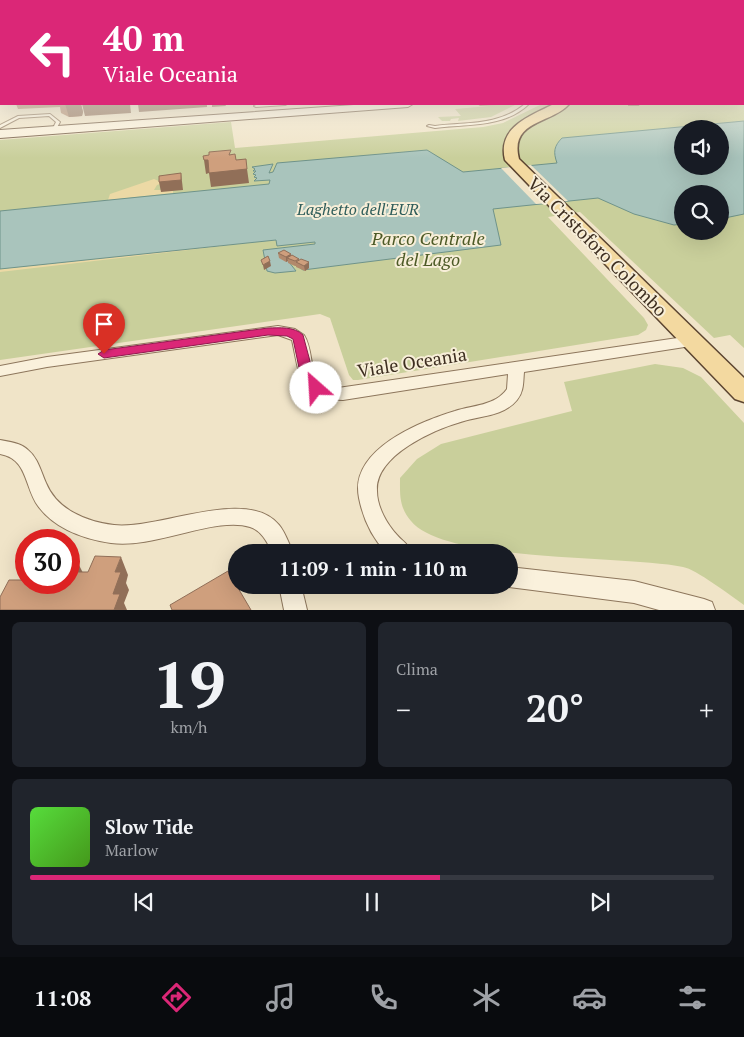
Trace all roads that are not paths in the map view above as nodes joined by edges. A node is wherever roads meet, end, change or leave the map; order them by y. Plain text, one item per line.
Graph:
1 (278, 105) edge
2 (373, 105) edge
3 (525, 105) edge
4 (561, 105) edge
5 (256, 108) edge
6 (428, 126) dead end
7 (0, 127) edge
8 (54, 130) junction
9 (0, 134) edge
10 (692, 341) junction
11 (516, 367) junction
12 (0, 371) edge
13 (744, 393) edge
14 (0, 447) edge
15 (279, 544) edge
16 (392, 544) edge
17 (518, 578) edge
18 (292, 594) edge
19 (296, 610) edge
20 (704, 610) edge

1 - 5 lane
2 - 5 street
3 - 6 lane
4 - 10 main road, Via Cristoforo Colombo
5 - 8 street
7 - 8 lane
8 - 9 street
10 - 11 street, Viale Oceania
10 - 13 main road, Via Cristoforo Colombo
11 - 12 street, Viale Oceania
11 - 16 street
14 - 15 street
17 - 20 street
18 - 19 street

